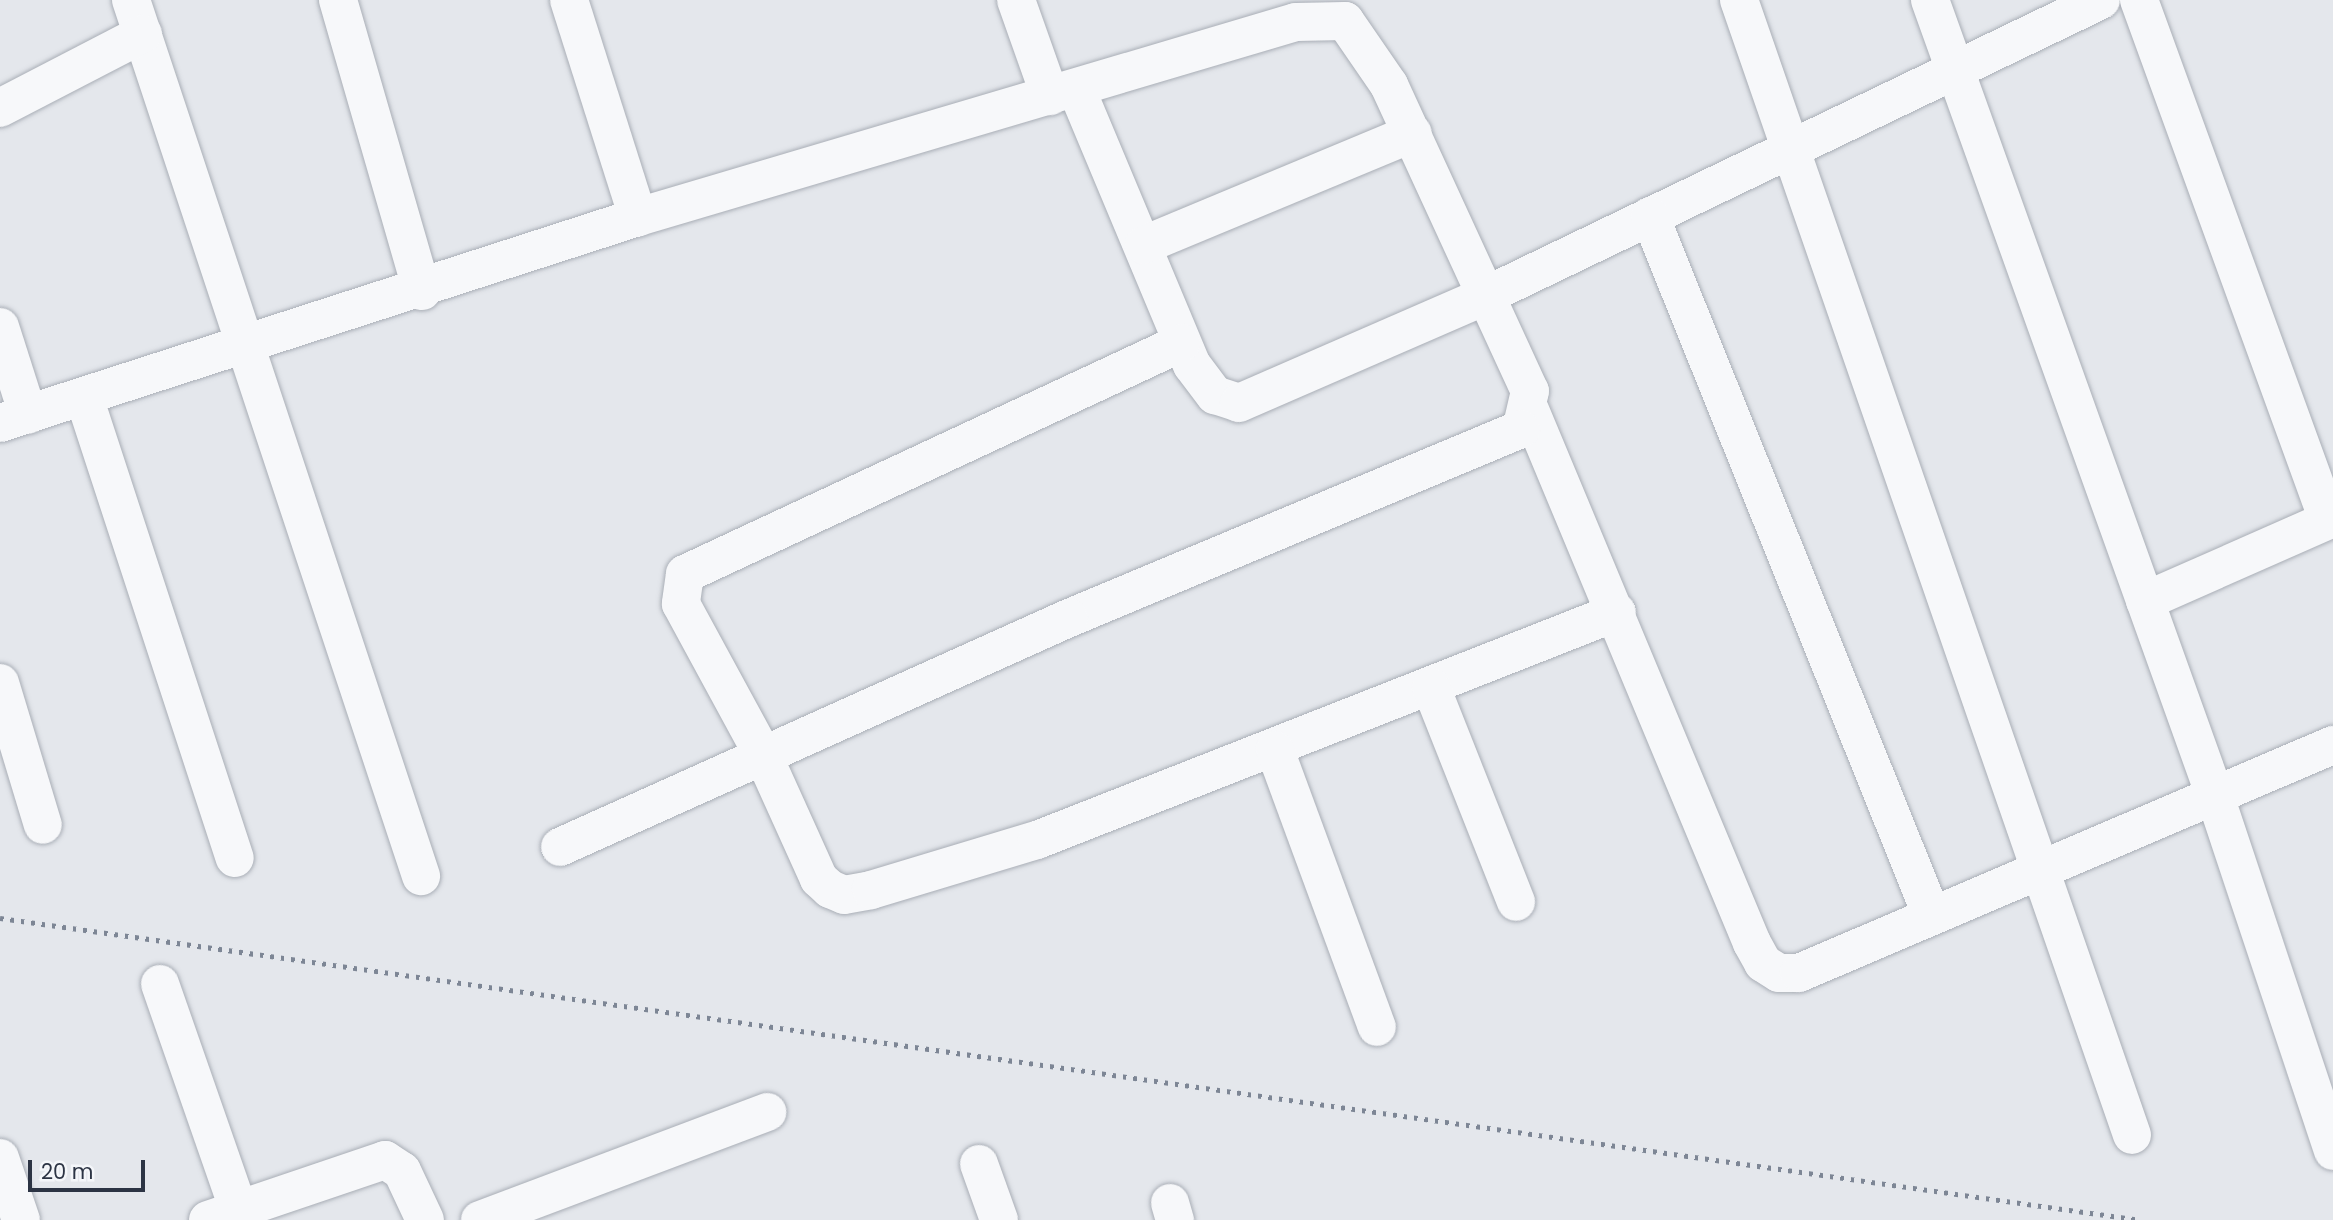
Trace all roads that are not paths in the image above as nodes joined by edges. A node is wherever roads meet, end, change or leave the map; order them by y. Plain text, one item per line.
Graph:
1 (338, 0) edge
2 (569, 0) edge
3 (1016, 0) edge
4 (1739, 0) edge
5 (1930, 0) edge
6 (2101, 0) edge
7 (2140, 0) edge
8 (1340, 10) edge
9 (137, 17) edge
10 (1954, 69) junction
11 (1063, 92) junction
12 (0, 108) edge
13 (1413, 133) junction
14 (1792, 147) junction
15 (1650, 216) junction
16 (638, 217) junction
17 (1144, 245) junction
18 (422, 291) junction
19 (1487, 295) junction
20 (0, 327) edge
21 (1181, 342) junction
22 (247, 345) junction
23 (83, 397) junction
24 (1530, 410) junction
25 (14, 419) edge
26 (2331, 519) edge
27 (2145, 601) junction
28 (1617, 612) junction
29 (0, 683) edge
30 (1431, 687) junction
31 (2333, 745) edge
32 (1275, 750) junction
33 (764, 755) junction
34 (2215, 796) junction
35 (43, 825) dead end
36 (560, 847) dead end
37 (235, 858) dead end
38 (2043, 870) junction
39 (421, 876) dead end
40 (1516, 902) dead end
41 (1931, 914) junction
42 (160, 984) dead end
43 (1377, 1027) dead end
44 (767, 1112) dead end
45 (2132, 1135) dead end
46 (2333, 1151) edge
47 (0, 1158) edge
48 (979, 1164) dead end
49 (229, 1216) edge
50 (21, 1220) edge
51 (425, 1220) edge
52 (480, 1220) edge
53 (999, 1220) edge

1 - 18 street
2 - 16 street
3 - 11 street
4 - 14 street
5 - 10 street
6 - 10 street
7 - 26 street
8 - 11 street
8 - 13 street
9 - 12 street
9 - 22 street
10 - 14 street
10 - 27 street
11 - 16 street
11 - 17 street
13 - 17 street
13 - 19 street
14 - 15 street
14 - 38 street
15 - 19 street
15 - 41 street
16 - 18 street
17 - 21 street
18 - 22 street
19 - 21 street
19 - 24 street
20 - 25 street
21 - 33 street
22 - 23 street
22 - 39 street
23 - 25 street
23 - 37 street
24 - 28 street
24 - 33 street
26 - 27 street
27 - 34 street
28 - 30 street
28 - 41 street
29 - 35 street
30 - 32 street
30 - 40 street
31 - 34 street
32 - 33 street
32 - 43 street
33 - 36 street
34 - 38 street
34 - 46 street
38 - 41 street
38 - 45 street
42 - 49 street
44 - 52 street
47 - 50 street
48 - 53 street
49 - 51 street

